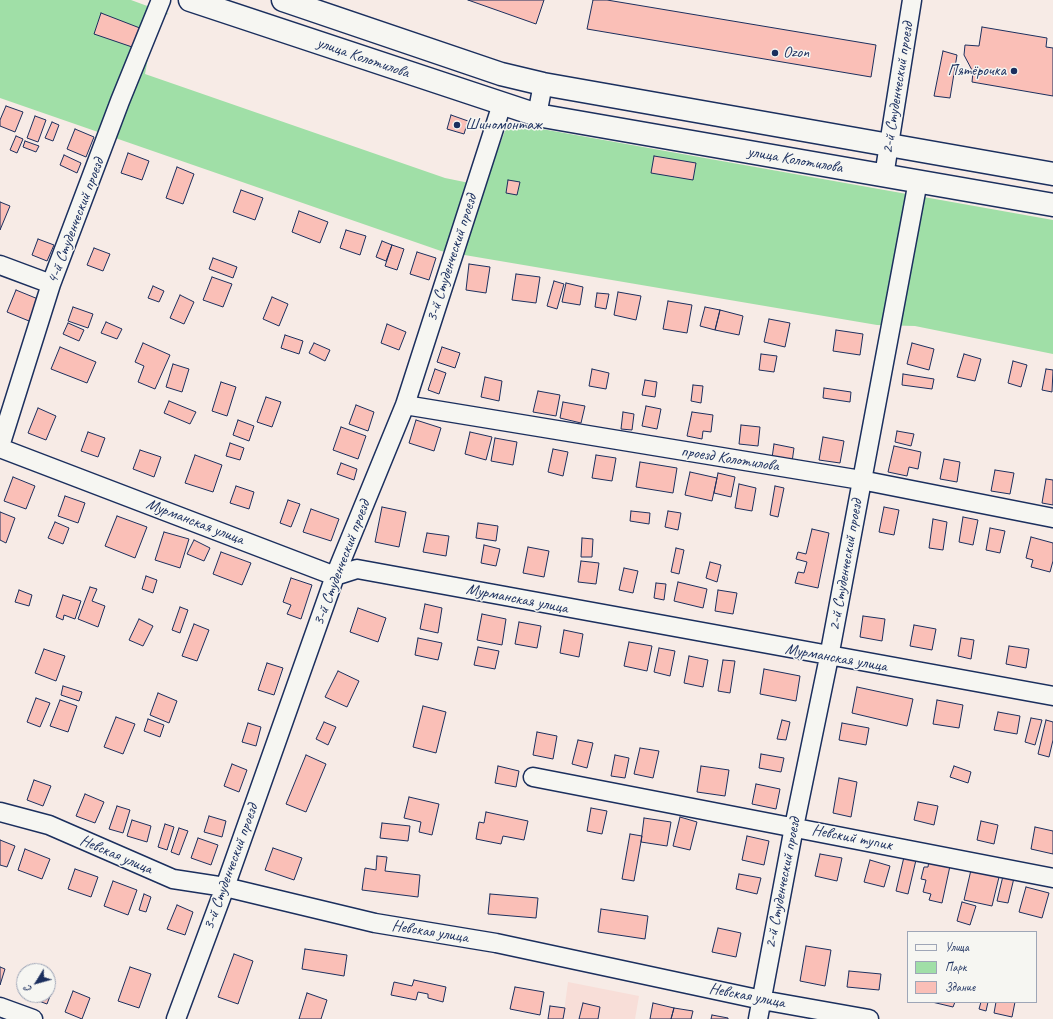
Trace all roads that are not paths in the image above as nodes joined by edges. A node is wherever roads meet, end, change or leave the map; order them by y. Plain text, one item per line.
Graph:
1 (161, 0) edge
2 (190, 0) edge
3 (282, 0) edge
4 (912, 0) edge
5 (543, 84) junction
6 (502, 104) junction
7 (536, 115) junction
8 (890, 145) junction
9 (1053, 174) edge
10 (884, 176) junction
11 (918, 181) junction
12 (1053, 205) edge
13 (0, 265) edge
14 (51, 284) junction
15 (405, 405) junction
16 (0, 447) edge
17 (861, 480) junction
18 (1053, 518) edge
19 (335, 576) junction
20 (829, 657) junction
21 (1053, 696) edge
22 (533, 777) dead end
23 (0, 812) edge
24 (794, 827) junction
25 (1053, 878) edge
26 (225, 887) junction
27 (762, 1000) junction
28 (0, 1007) edge
29 (33, 1019) edge
30 (176, 1019) edge
31 (758, 1019) edge
32 (869, 1019) edge

1 - 14 street, 4-й Студенческий проезд
2 - 6 main road, улица Колотилова
3 - 5 main road, улица Колотилова
4 - 8 street, 2-й Студенческий проезд
5 - 7 street
5 - 8 main road, улица Колотилова
6 - 7 main road, улица Колотилова
6 - 15 street, 3-й Студенческий проезд
7 - 10 main road, улица Колотилова
8 - 9 main road, улица Колотилова
8 - 10 street, 2-й Студенческий проезд
10 - 11 main road, улица Колотилова
11 - 12 main road, улица Колотилова
11 - 17 street, 2-й Студенческий проезд
13 - 14 street
14 - 16 street, 4-й Студенческий проезд
15 - 17 street, проезд Колотилова
15 - 19 street, 3-й Студенческий проезд
16 - 19 street, Мурманская улица
17 - 18 street, проезд Колотилова
17 - 20 street, 2-й Студенческий проезд
19 - 20 street, Мурманская улица
19 - 26 street, 3-й Студенческий проезд
20 - 21 street, Мурманская улица
20 - 24 street, 2-й Студенческий проезд
22 - 24 street, Невский тупик
23 - 26 street, Невская улица
24 - 25 street, Невский тупик
24 - 27 street, 2-й Студенческий проезд
26 - 27 street, Невская улица
26 - 30 street, 3-й Студенческий проезд
27 - 31 street, 2-й Студенческий проезд
27 - 32 street, Невская улица
28 - 29 street

